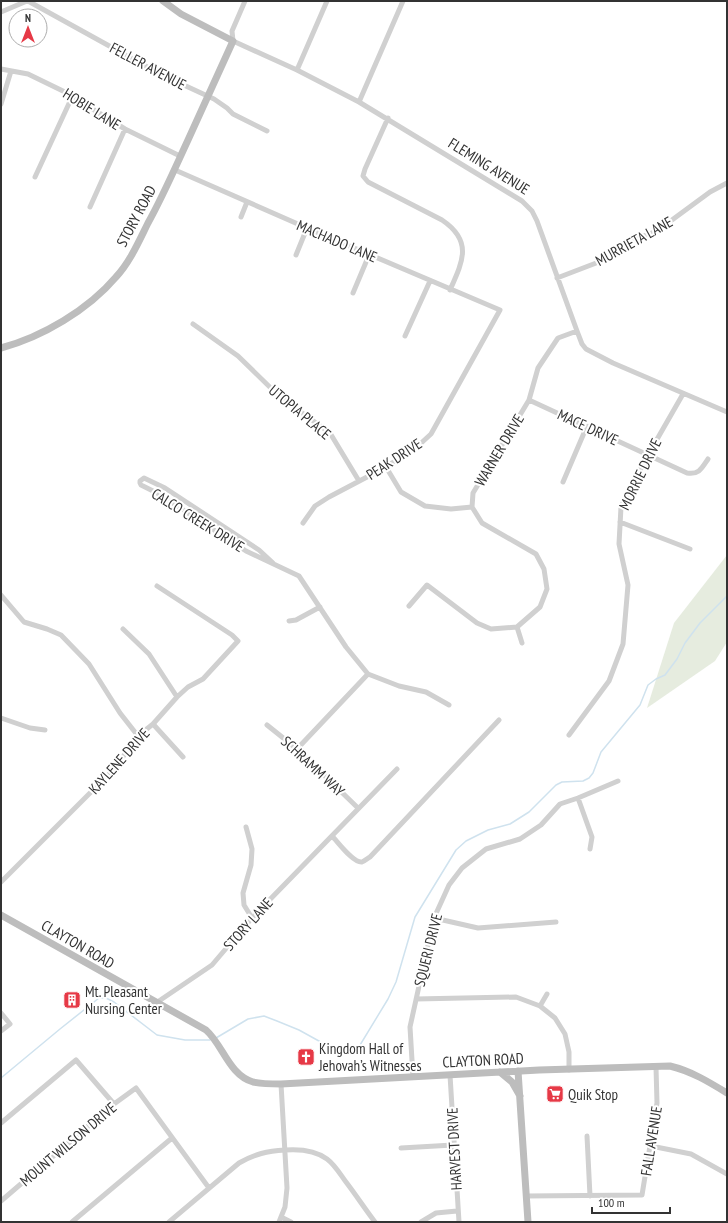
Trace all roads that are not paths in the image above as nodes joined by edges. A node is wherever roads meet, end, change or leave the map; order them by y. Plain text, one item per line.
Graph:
1 (27, 1) edge
2 (163, 1) edge
3 (245, 1) edge
4 (327, 1) edge
5 (403, 1) edge
6 (1, 12) edge
7 (233, 41) junction
8 (1, 69) edge
9 (297, 70) junction
10 (11, 72) junction
11 (208, 96) junction
12 (72, 97) junction
13 (359, 102) junction
14 (1, 104) edge
15 (388, 118) junction
16 (124, 129) junction
17 (268, 131) dead end
18 (180, 156) junction
19 (175, 170) junction
20 (35, 177) dead end
21 (727, 183) edge
22 (247, 202) junction
23 (90, 207) dead end
24 (241, 217) dead end
25 (307, 228) junction
26 (369, 254) junction
27 (296, 255) dead end
28 (558, 278) junction
29 (430, 281) junction
30 (450, 290) junction
31 (353, 293) dead end
32 (500, 310) joint
33 (193, 324) dead end
34 (577, 331) junction
35 (406, 336) dead end
36 (1, 348) edge
37 (683, 394) junction
38 (528, 400) junction
39 (727, 412) edge
40 (587, 426) junction
41 (648, 455) junction
42 (708, 458) dead end
43 (386, 467) junction
44 (359, 481) junction
45 (563, 482) dead end
46 (472, 507) junction
47 (620, 522) junction
48 (303, 523) dead end
49 (690, 549) dead end
50 (273, 563) junction
51 (157, 586) dead end
52 (1, 595) edge
53 (320, 606) junction
54 (409, 606) dead end
55 (289, 621) dead end
56 (517, 627) junction
57 (122, 629) dead end
58 (522, 642) dead end
59 (368, 674) junction
60 (177, 697) junction
61 (449, 705) dead end
62 (1, 718) edge
63 (499, 720) dead end
64 (153, 724) junction
65 (267, 725) dead end
66 (45, 730) dead end
67 (569, 735) dead end
68 (138, 736) junction
69 (297, 749) junction
70 (183, 757) dead end
71 (397, 769) dead end
72 (618, 781) dead end
73 (578, 798) junction
74 (358, 808) junction
75 (246, 826) dead end
76 (332, 836) junction
77 (590, 849) dead end
78 (1, 882) edge
79 (1, 915) edge
80 (252, 918) junction
81 (434, 918) junction
82 (556, 922) dead end
83 (547, 994) dead end
84 (416, 999) junction
85 (156, 1003) junction
86 (540, 1006) junction
87 (1, 1013) edge
88 (1, 1031) edge
89 (656, 1067) junction
90 (569, 1070) junction
91 (518, 1071) junction
92 (500, 1072) junction
93 (450, 1075) junction
94 (413, 1077) junction
95 (281, 1084) junction
96 (727, 1093) edge
97 (520, 1096) junction
98 (114, 1104) junction
99 (1, 1123) edge
100 (587, 1136) dead end
101 (172, 1138) junction
102 (453, 1145) junction
103 (651, 1146) junction
104 (401, 1148) dead end
105 (285, 1150) junction
106 (727, 1174) edge
107 (209, 1188) junction
108 (526, 1196) junction
109 (590, 1196) junction
110 (1, 1201) edge
111 (457, 1211) junction
112 (280, 1220) edge
113 (72, 1222) edge
114 (169, 1222) edge
115 (291, 1222) edge
116 (375, 1222) edge
117 (421, 1222) edge
118 (459, 1222) edge
119 (528, 1222) edge

1 - 6 street, FELLER AVENUE
1 - 11 street, FELLER AVENUE
2 - 7 street, FLEMING AVENUE
3 - 7 street
4 - 9 street
5 - 13 street
7 - 9 street, FLEMING AVENUE
7 - 11 street, STORY ROAD
8 - 10 street, HOBIE LANE
9 - 13 street, FLEMING AVENUE
10 - 12 street, HOBIE LANE
10 - 14 street
11 - 17 street, FELLER AVENUE
11 - 18 street, STORY ROAD
12 - 16 street, HOBIE LANE
12 - 20 street
13 - 15 street, FLEMING AVENUE
15 - 28 street, FLEMING AVENUE
15 - 30 street
16 - 18 street, HOBIE LANE
16 - 23 street
18 - 19 street, STORY ROAD
19 - 22 street, MACHADO LANE
19 - 36 street, STORY ROAD
21 - 28 street, MURRIETA LANE
22 - 24 street
22 - 25 street, MACHADO LANE
25 - 26 street, MACHADO LANE
25 - 27 street
26 - 29 street, MACHADO LANE
26 - 31 street
28 - 34 street, FLEMING AVENUE
29 - 30 street, MACHADO LANE
29 - 35 street
30 - 32 street, MACHADO LANE
32 - 43 street, PEAK DRIVE
33 - 44 street, UTOPIA PLACE
34 - 37 street, FLEMING AVENUE
34 - 38 street, WARNER DRIVE
37 - 39 street, FLEMING AVENUE
37 - 41 street, MORRIE DRIVE
38 - 40 street, MACE DRIVE
38 - 46 street, WARNER DRIVE
40 - 41 street, MACE DRIVE
40 - 45 street
41 - 42 street, MACE DRIVE
41 - 47 street, MORRIE DRIVE
43 - 44 street, PEAK DRIVE
43 - 46 street
44 - 48 street, PEAK DRIVE
46 - 56 street, WARNER DRIVE
47 - 49 street
47 - 67 street, MORRIE DRIVE
50 - 50 street, CALCO CREEK DRIVE
50 - 53 street, CALCO CREEK DRIVE
51 - 60 street, KAYLENE DRIVE
52 - 68 street
53 - 55 street
53 - 59 street, CALCO CREEK DRIVE
54 - 56 street
56 - 58 street
57 - 60 street
59 - 61 street, CALCO CREEK DRIVE
59 - 69 street
60 - 64 street, KAYLENE DRIVE
62 - 66 street
63 - 76 street
64 - 68 street, KAYLENE DRIVE
64 - 70 street
65 - 69 street, SCHRAMM WAY
68 - 78 street, KAYLENE DRIVE
69 - 74 street, SCHRAMM WAY
71 - 74 street, STORY LANE
72 - 73 street, SQUERI DRIVE
73 - 77 street
73 - 81 street, SQUERI DRIVE
74 - 76 street, STORY LANE
75 - 80 street
76 - 80 street, STORY LANE
79 - 85 street, CLAYTON ROAD
80 - 85 street, STORY LANE
81 - 82 street
81 - 84 street, SQUERI DRIVE
83 - 86 street
84 - 86 street
84 - 94 street, SQUERI DRIVE
85 - 95 street, CLAYTON ROAD
86 - 90 street
87 - 88 street
89 - 90 street, CLAYTON ROAD
89 - 96 street, CLAYTON ROAD
89 - 103 street, FALL AVENUE
90 - 91 street, CLAYTON ROAD
91 - 92 street, CLAYTON ROAD
91 - 97 street
92 - 93 street, CLAYTON ROAD
92 - 97 street
93 - 94 street, CLAYTON ROAD
93 - 102 street, HARVEST DRIVE
94 - 95 street, CLAYTON ROAD
95 - 105 street
97 - 108 street
98 - 99 street
98 - 101 street, MOUNT WILSON DRIVE
98 - 110 street, MOUNT WILSON DRIVE
100 - 109 street
101 - 107 street
101 - 113 street
102 - 104 street
102 - 111 street, HARVEST DRIVE
103 - 106 street
103 - 109 street, FALL AVENUE
105 - 107 street
105 - 112 street
105 - 116 street
107 - 114 street
108 - 109 street, FALL AVENUE
108 - 119 street
111 - 117 street
111 - 118 street, HARVEST DRIVE
112 - 115 street

